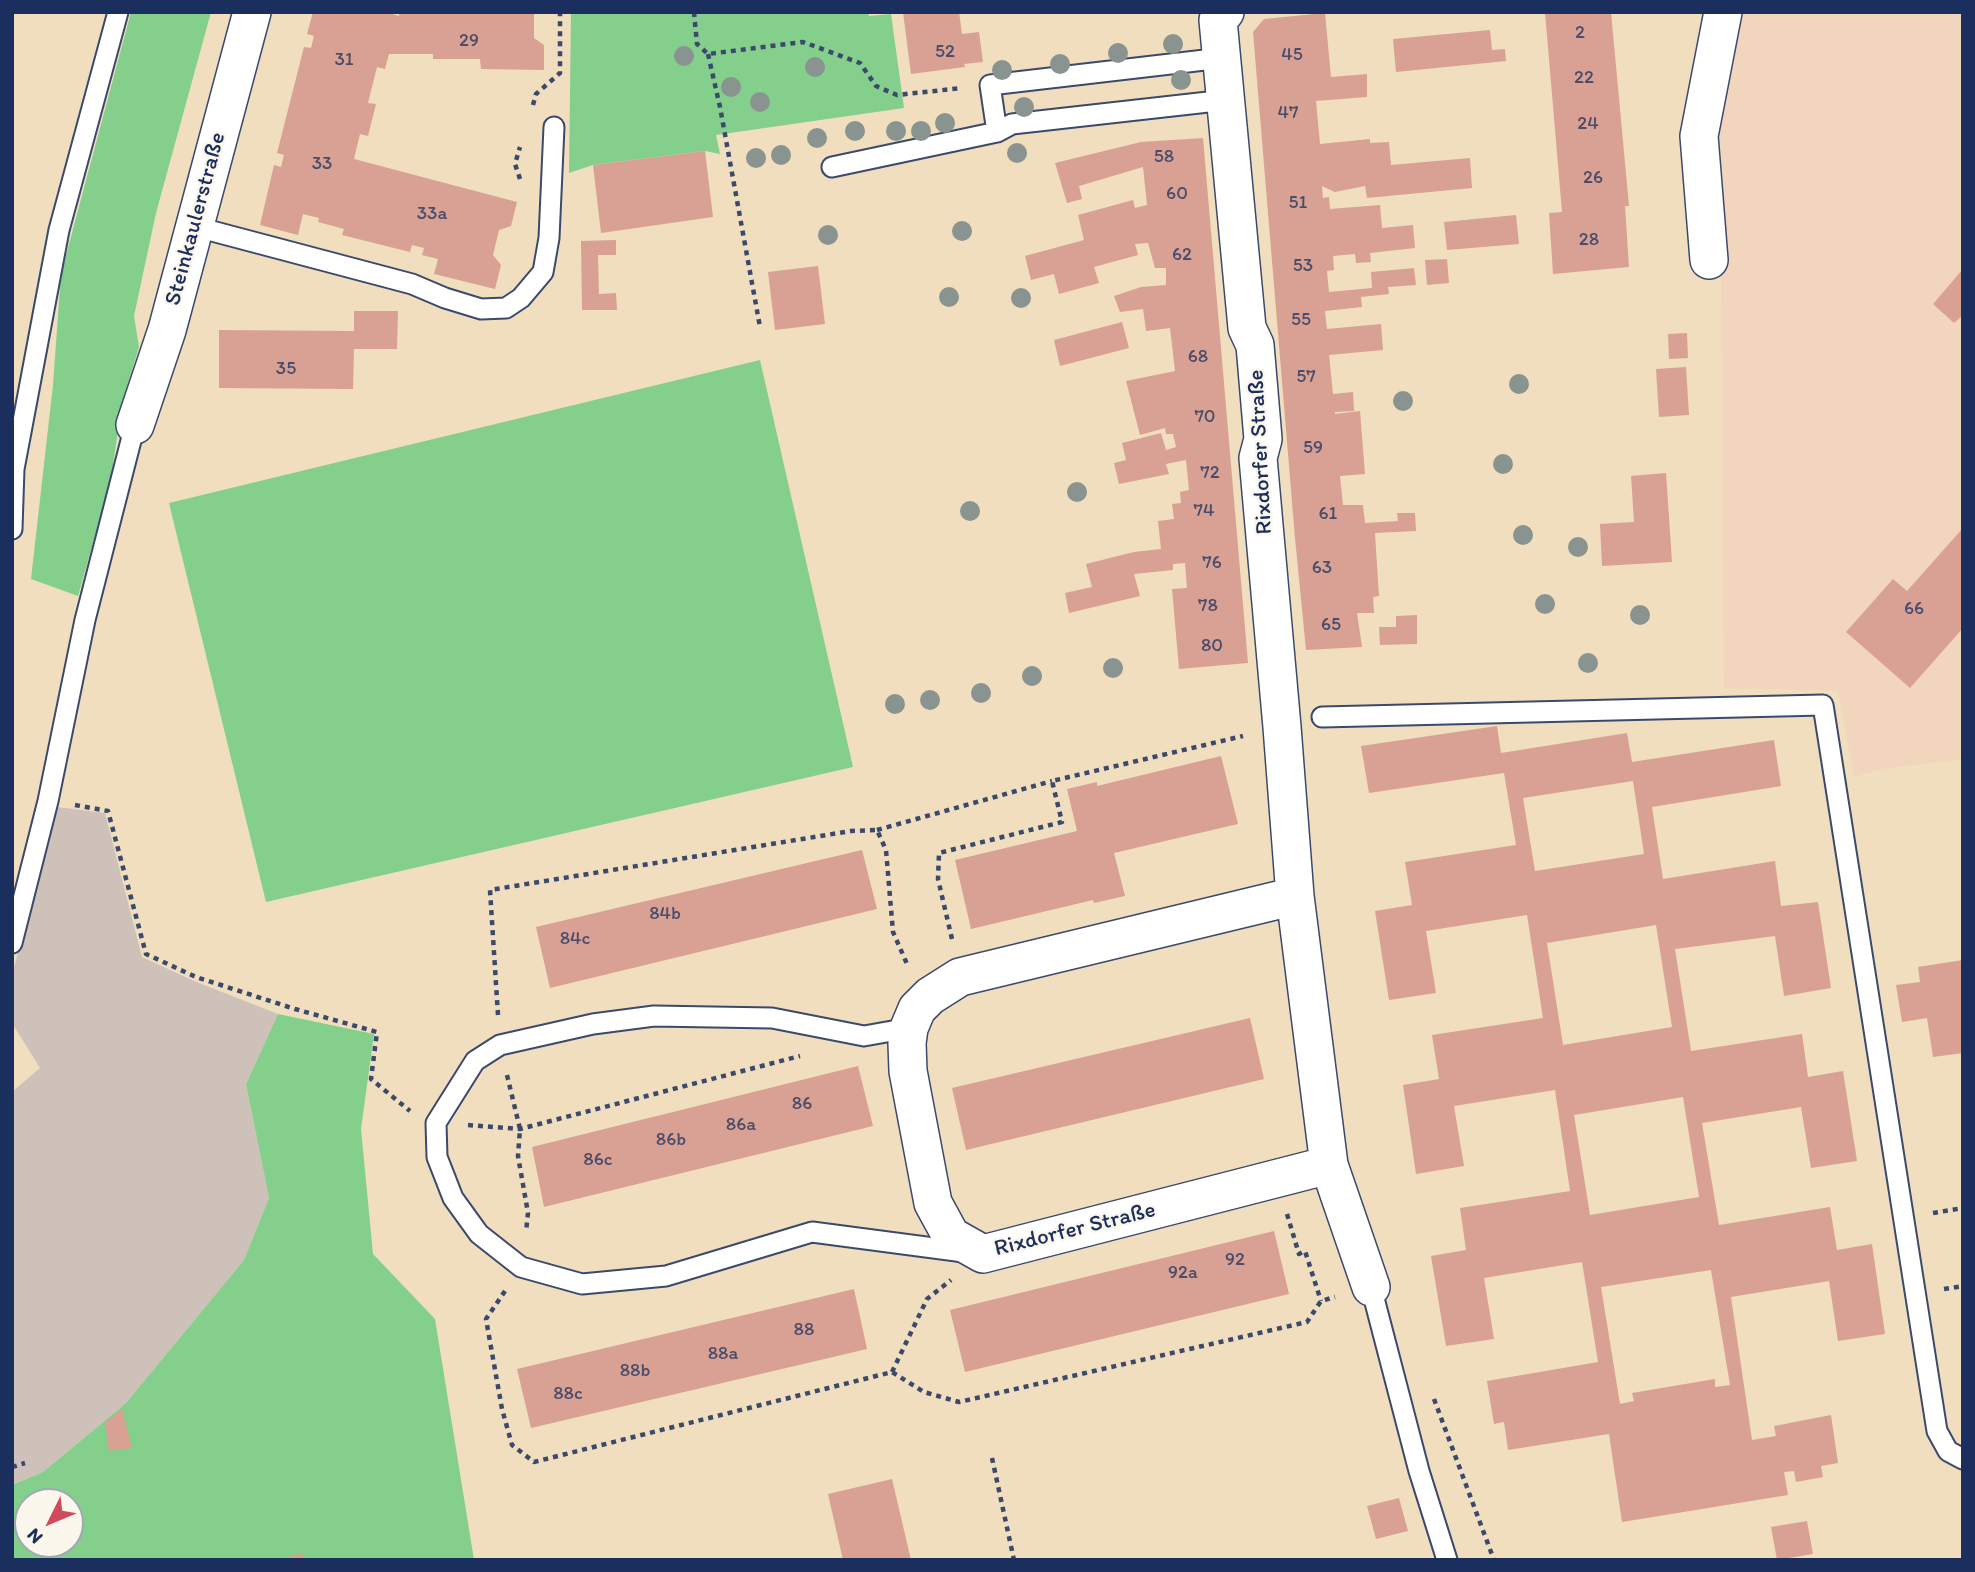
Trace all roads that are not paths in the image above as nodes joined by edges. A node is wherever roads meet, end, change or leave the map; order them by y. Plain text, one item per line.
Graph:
1 (118, 12) edge
2 (252, 12) edge
3 (1225, 12) edge
4 (1723, 12) edge
5 (1222, 58) junction
6 (1226, 100) junction
7 (554, 127) dead end
8 (997, 132) junction
9 (832, 167) dead end
10 (193, 226) junction
11 (1709, 260) dead end
12 (135, 425) joint
13 (12, 529) edge
14 (1322, 717) dead end
15 (1295, 896) junction
16 (12, 943) edge
17 (909, 1028) junction
18 (1329, 1165) junction
19 (983, 1254) junction
20 (1371, 1287) joint
21 (1963, 1459) edge
22 (1447, 1560) edge

1 - 13 lane
2 - 10 street, Steinkaulerstraße
3 - 5 street, Rixdorfer Straße
4 - 11 street
5 - 6 street, Rixdorfer Straße
5 - 8 lane
6 - 8 lane
6 - 15 street, Rixdorfer Straße
7 - 10 lane
8 - 9 lane
10 - 12 street, Steinkaulerstraße
12 - 16 lane
14 - 21 lane
15 - 17 street
15 - 18 street, Rixdorfer Straße
17 - 19 street, Rixdorfer Straße
17 - 19 lane
18 - 19 street, Rixdorfer Straße
18 - 20 street, Rixdorfer Straße
20 - 22 lane

